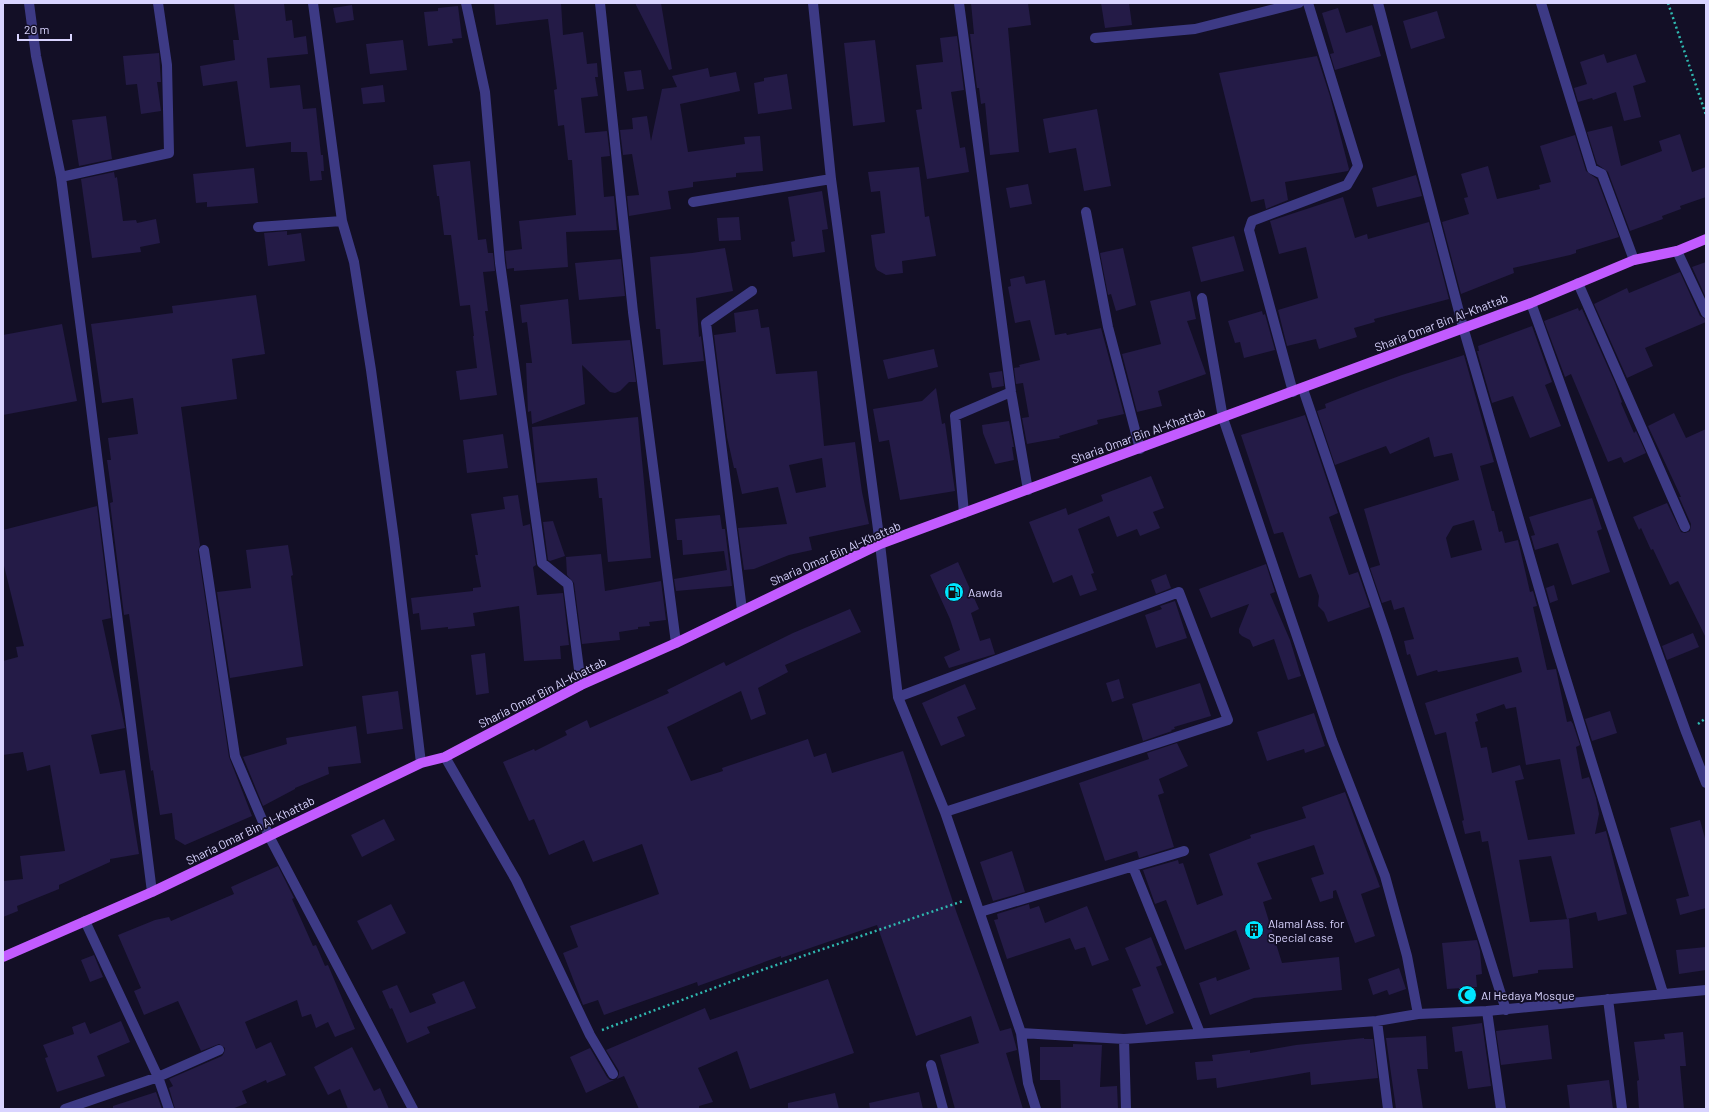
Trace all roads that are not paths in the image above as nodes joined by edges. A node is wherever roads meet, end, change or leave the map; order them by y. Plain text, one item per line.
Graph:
1 (29, 3) edge
2 (158, 3) edge
3 (313, 3) edge
4 (466, 3) edge
5 (600, 3) edge
6 (813, 3) edge
7 (959, 3) edge
8 (1299, 3) edge
9 (1308, 3) edge
10 (1378, 3) edge
11 (1541, 3) edge
12 (1095, 38) dead end
13 (61, 177) junction
14 (831, 179) junction
15 (693, 202) dead end
16 (1086, 212) dead end
17 (342, 221) junction
18 (258, 227) dead end
19 (1706, 239) edge
20 (1677, 251) junction
21 (1634, 260) junction
22 (1578, 283) junction
23 (752, 290) dead end
24 (1202, 298) dead end
25 (1531, 303) junction
26 (1706, 313) edge
27 (1463, 327) junction
28 (1298, 390) junction
29 (1011, 392) junction
30 (1223, 418) junction
31 (1140, 449) junction
32 (1028, 490) junction
33 (964, 513) junction
34 (1685, 527) dead end
35 (880, 544) junction
36 (204, 550) dead end
37 (742, 610) junction
38 (676, 643) junction
39 (581, 685) junction
40 (898, 697) junction
41 (445, 757) junction
42 (421, 763) junction
43 (1706, 783) edge
44 (946, 812) junction
45 (269, 836) junction
46 (1184, 851) dead end
47 (1133, 866) junction
48 (152, 892) junction
49 (980, 912) junction
50 (85, 921) junction
51 (3, 957) edge
52 (1706, 990) edge
53 (1663, 993) junction
54 (1608, 999) junction
55 (1506, 1010) junction
56 (1487, 1011) junction
57 (1418, 1014) junction
58 (1377, 1021) junction
59 (1200, 1032) junction
60 (1021, 1033) junction
61 (1124, 1038) junction
62 (219, 1050) dead end
63 (931, 1065) dead end
64 (613, 1074) dead end
65 (158, 1077) junction
66 (65, 1109) edge
67 (169, 1109) edge
68 (414, 1109) edge
69 (943, 1109) edge
70 (1036, 1109) edge
71 (1126, 1109) edge
72 (1388, 1109) edge
73 (1501, 1109) edge
74 (1622, 1109) edge

1 - 13 street
2 - 13 street
3 - 17 street
4 - 39 street
5 - 38 street
6 - 14 street
7 - 29 street
8 - 12 street
9 - 28 street
10 - 27 street
11 - 21 street
13 - 48 street
14 - 15 street
14 - 35 street
16 - 31 street
17 - 18 street
17 - 42 street
19 - 20 main road, Sharia Omar Bin Al-Khattab
20 - 21 main road, Sharia Omar Bin Al-Khattab
20 - 26 street
21 - 22 main road, Sharia Omar Bin Al-Khattab
22 - 25 main road, Sharia Omar Bin Al-Khattab
22 - 34 street
23 - 37 street
24 - 30 street
25 - 27 main road, Sharia Omar Bin Al-Khattab
25 - 43 street
27 - 28 main road, Sharia Omar Bin Al-Khattab
27 - 53 street
28 - 30 main road, Sharia Omar Bin Al-Khattab
28 - 55 street
29 - 32 street
29 - 33 street
30 - 31 main road, Sharia Omar Bin Al-Khattab
30 - 57 street
31 - 32 main road, Sharia Omar Bin Al-Khattab
32 - 33 main road, Sharia Omar Bin Al-Khattab
33 - 35 main road, Sharia Omar Bin Al-Khattab
35 - 37 main road, Sharia Omar Bin Al-Khattab
35 - 40 street
36 - 45 street
37 - 38 main road, Sharia Omar Bin Al-Khattab
38 - 39 main road, Sharia Omar Bin Al-Khattab
39 - 41 main road, Sharia Omar Bin Al-Khattab
40 - 44 street
40 - 44 street
41 - 42 main road, Sharia Omar Bin Al-Khattab
41 - 64 street
42 - 45 main road, Sharia Omar Bin Al-Khattab
44 - 49 street
45 - 48 main road, Sharia Omar Bin Al-Khattab
45 - 68 street
46 - 47 street
47 - 49 street
47 - 59 street
48 - 50 main road, Sharia Omar Bin Al-Khattab
49 - 60 street
50 - 51 main road, Sharia Omar Bin Al-Khattab
50 - 65 street
52 - 53 street
53 - 54 street
54 - 55 street
54 - 74 street
55 - 56 street
56 - 57 street
56 - 73 street
57 - 58 street
58 - 59 street
58 - 72 street
59 - 61 street
60 - 61 street
60 - 70 street
61 - 71 street
62 - 65 street
63 - 69 street
65 - 66 street
65 - 67 street

